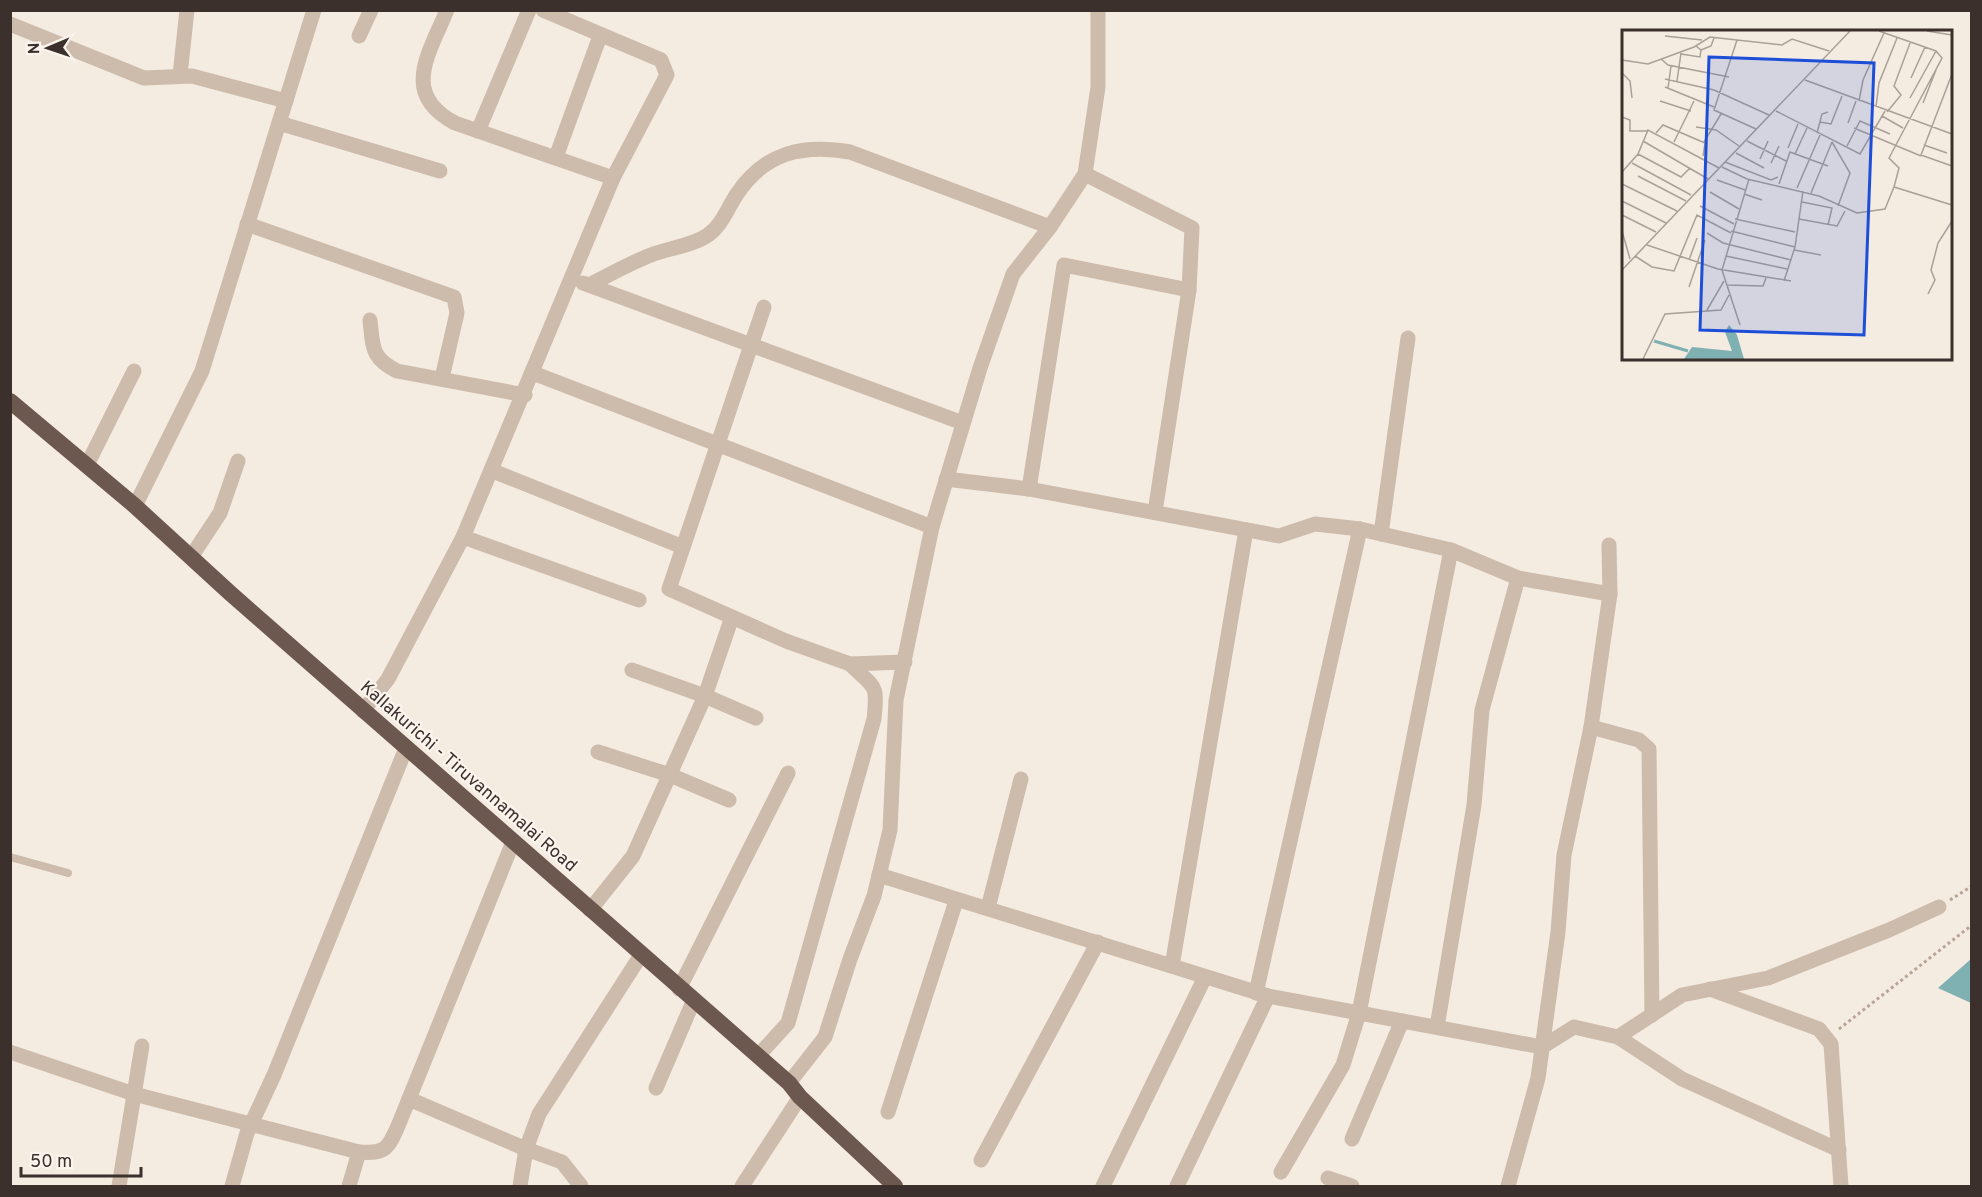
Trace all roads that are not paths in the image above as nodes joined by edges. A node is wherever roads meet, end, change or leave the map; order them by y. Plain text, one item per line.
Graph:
1 (187, 10) edge
2 (314, 10) edge
3 (371, 10) edge
4 (447, 10) edge
5 (529, 10) edge
6 (543, 10) edge
7 (1098, 10) edge
8 (10, 24) edge
9 (359, 36) dead end
10 (600, 36) junction
11 (180, 75) junction
12 (286, 101) junction
13 (279, 123) junction
14 (478, 131) junction
15 (556, 157) junction
16 (440, 171) dead end
17 (1084, 174) junction
18 (613, 178) junction
19 (248, 224) junction
20 (1050, 227) junction
21 (571, 279) junction
22 (589, 285) junction
23 (1189, 290) junction
24 (764, 307) dead end
25 (370, 320) dead end
26 (1408, 338) dead end
27 (751, 345) junction
28 (134, 371) dead end
29 (533, 373) junction
30 (442, 378) junction
31 (525, 395) junction
32 (10, 401) edge
33 (963, 423) junction
34 (717, 446) junction
35 (238, 461) dead end
36 (87, 465) junction
37 (493, 471) junction
38 (946, 480) junction
39 (1029, 489) junction
40 (135, 506) junction
41 (1155, 512) junction
42 (932, 528) junction
43 (1360, 529) junction
44 (1246, 530) junction
45 (1381, 534) junction
46 (463, 537) junction
47 (1609, 545) dead end
48 (683, 547) junction
49 (1451, 550) junction
50 (191, 557) junction
51 (1518, 578) junction
52 (1610, 594) junction
53 (639, 600) dead end
54 (732, 617) junction
55 (906, 662) junction
56 (850, 664) junction
57 (632, 670) dead end
58 (705, 696) junction
59 (363, 711) junction
60 (756, 718) dead end
61 (1591, 727) junction
62 (406, 748) junction
63 (598, 752) dead end
64 (788, 773) dead end
65 (669, 775) junction
66 (1021, 779) dead end
67 (729, 800) dead end
68 (513, 842) junction
69 (10, 857) edge
70 (68, 873) dead end
71 (879, 875) junction
72 (956, 901) junction
73 (1939, 907) road end
74 (988, 908) junction
75 (590, 910) junction
76 (1098, 942) junction
77 (641, 955) junction
78 (1172, 966) junction
79 (1205, 977) junction
80 (679, 989) junction
81 (1710, 989) junction
82 (1262, 995) junction
83 (693, 1002) junction
84 (1359, 1013) junction
85 (1652, 1015) junction
86 (1402, 1021) junction
87 (1437, 1027) junction
88 (1618, 1037) junction
89 (142, 1046) dead end
90 (1542, 1047) junction
91 (10, 1052) edge
92 (758, 1056) junction
93 (789, 1083) junction
94 (656, 1088) dead end
95 (134, 1094) junction
96 (800, 1097) junction
97 (409, 1099) junction
98 (888, 1112) dead end
99 (250, 1124) junction
100 (1352, 1139) dead end
101 (525, 1149) junction
102 (1839, 1150) junction
103 (359, 1152) junction
104 (981, 1160) dead end
105 (1281, 1172) dead end
106 (1328, 1178) dead end
107 (886, 1183) edge
108 (119, 1186) edge
109 (232, 1186) edge
110 (349, 1186) edge
111 (520, 1186) edge
112 (581, 1186) edge
113 (742, 1186) edge
114 (1103, 1186) edge
115 (1177, 1186) edge
116 (1352, 1186) edge
117 (1508, 1186) edge
118 (1841, 1186) edge

1 - 11 street
2 - 12 street
3 - 9 street
4 - 14 street
5 - 14 street
6 - 10 street
7 - 17 street
8 - 11 street
10 - 15 street
10 - 18 street
11 - 12 street
12 - 13 street
13 - 16 street
13 - 19 street
14 - 15 street
15 - 18 street
17 - 20 street
17 - 23 street
18 - 21 street
19 - 30 street
19 - 40 street
20 - 22 street
20 - 33 street
21 - 22 street
21 - 29 street
22 - 27 street
23 - 39 street
23 - 41 street
24 - 27 street
25 - 30 street
26 - 45 street
27 - 33 street
27 - 34 street
28 - 36 street
29 - 31 street
29 - 34 street
30 - 31 street
31 - 37 street
32 - 36 highway, Kallakurichi - Tiruvannamalai Road
33 - 38 street
34 - 42 street
34 - 48 street
35 - 50 street
36 - 40 highway, Kallakurichi - Tiruvannamalai Road
37 - 46 street
37 - 48 street
38 - 39 street
38 - 42 street
39 - 41 street
40 - 50 highway, Kallakurichi - Tiruvannamalai Road
41 - 44 street
42 - 55 street
43 - 44 street
43 - 45 street
43 - 82 street
44 - 78 street
45 - 49 street
46 - 53 street
46 - 59 street
47 - 52 street
48 - 54 street
49 - 51 street
49 - 84 street
50 - 59 highway, Kallakurichi - Tiruvannamalai Road
51 - 52 street
51 - 87 street
52 - 61 street
54 - 56 street
54 - 58 street
55 - 56 street
55 - 71 street
56 - 92 street
57 - 58 street
58 - 60 street
58 - 65 street
59 - 62 highway, Kallakurichi - Tiruvannamalai Road
61 - 85 street
61 - 90 street
62 - 68 highway, Kallakurichi - Tiruvannamalai Road
62 - 99 street
63 - 65 street
64 - 80 street
65 - 67 street
65 - 75 street
66 - 74 street
68 - 75 highway, Kallakurichi - Tiruvannamalai Road
68 - 97 street
69 - 70 lane
71 - 72 street
71 - 93 street
72 - 74 street
72 - 98 street
73 - 81 street
74 - 76 street
75 - 77 highway, Kallakurichi - Tiruvannamalai Road
76 - 78 street
76 - 104 street
77 - 80 highway, Kallakurichi - Tiruvannamalai Road
77 - 101 street
78 - 79 street
79 - 82 street
79 - 114 street
80 - 83 highway, Kallakurichi - Tiruvannamalai Road
81 - 85 street
81 - 102 street
82 - 84 street
82 - 115 street
83 - 92 highway, Kallakurichi - Tiruvannamalai Road
83 - 94 street
84 - 86 street
84 - 105 street
85 - 88 street
86 - 87 street
86 - 100 street
87 - 90 street
88 - 90 street
88 - 102 street
89 - 95 street
90 - 117 street
91 - 95 street
92 - 93 highway, Kallakurichi - Tiruvannamalai Road
93 - 96 highway, Kallakurichi - Tiruvannamalai Road
95 - 99 street
95 - 108 street
96 - 107 highway, Kallakurichi - Tiruvannamalai Road
96 - 113 street
97 - 101 street
97 - 103 street
99 - 103 street
99 - 109 street
101 - 111 street
101 - 112 street
102 - 118 street
103 - 110 street
106 - 116 street

